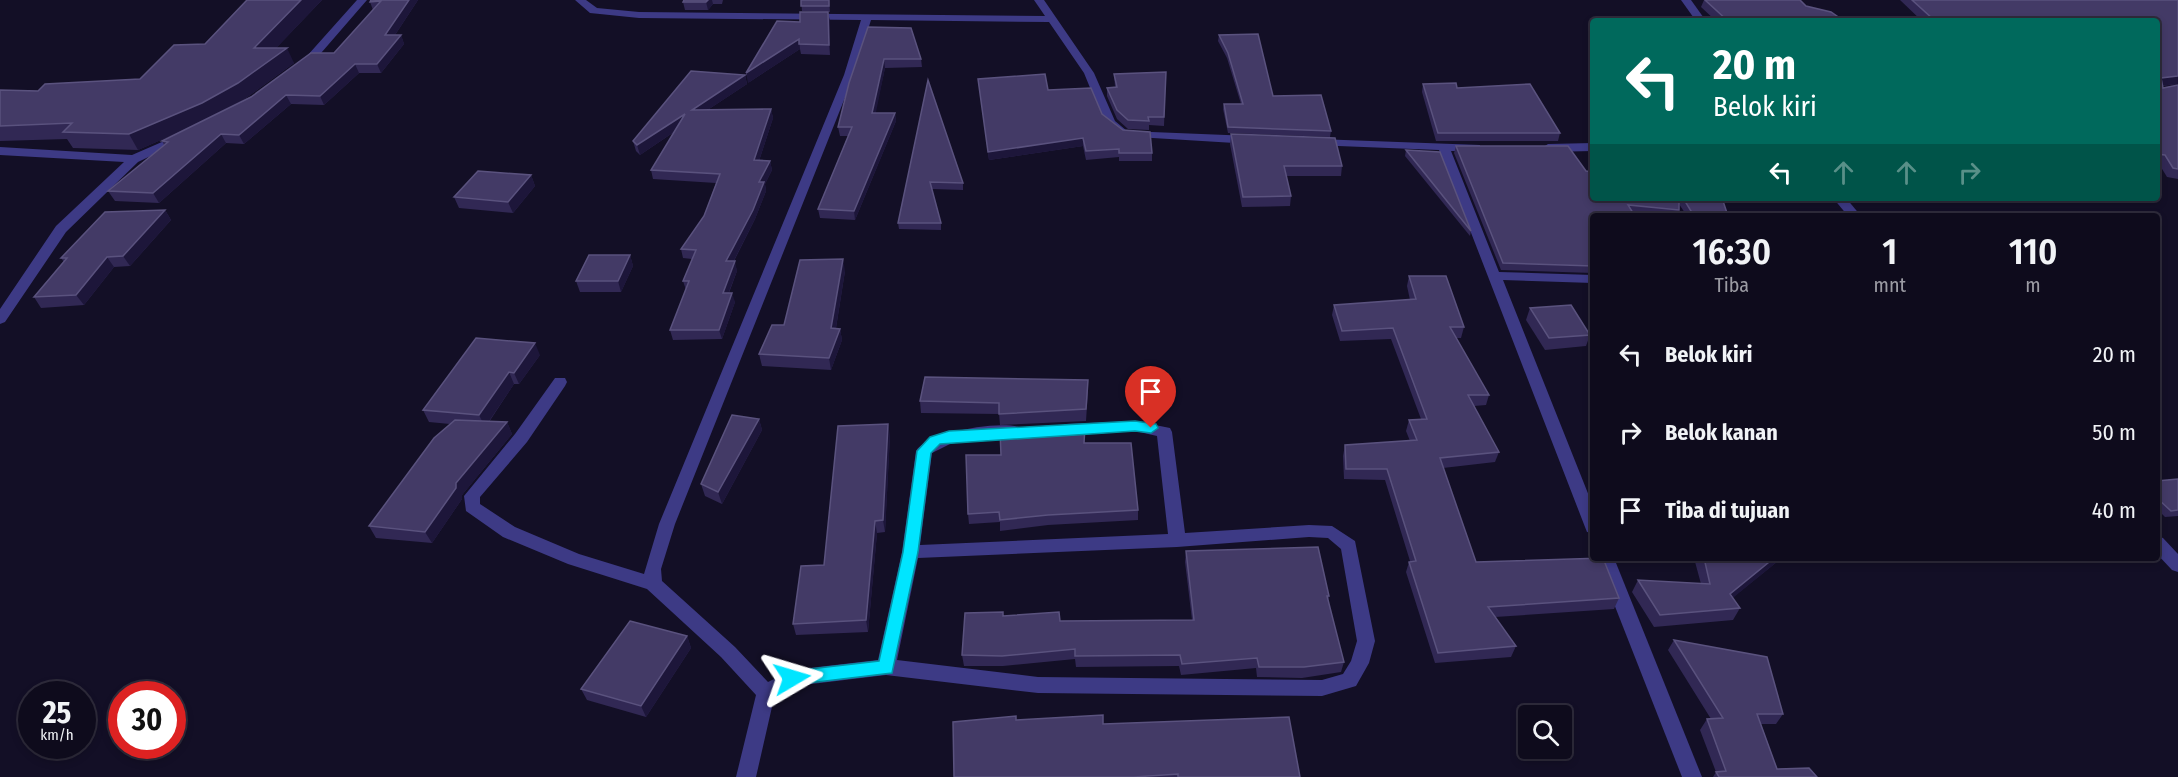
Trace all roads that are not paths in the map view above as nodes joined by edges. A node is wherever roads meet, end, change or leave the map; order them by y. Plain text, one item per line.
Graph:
1 (362, 0) edge
2 (580, 0) edge
3 (1039, 0) edge
4 (1686, 0) edge
5 (867, 18) junction
6 (1699, 18) edge
7 (1052, 19) junction
8 (294, 70) edge
9 (185, 136) edge
10 (1266, 141) edge
11 (1301, 142) edge
12 (1590, 147) edge
13 (1444, 148) junction
14 (1491, 148) edge
15 (1538, 148) edge
16 (0, 151) edge
17 (134, 159) junction
18 (1842, 201) edge
19 (1852, 213) edge
20 (1494, 276) junction
21 (1590, 279) edge
22 (0, 319) edge
23 (560, 382) dead end
24 (1590, 519) edge
25 (1177, 540) junction
26 (2160, 546) edge
27 (911, 552) junction
28 (1606, 561) edge
29 (2178, 565) edge
30 (652, 584) junction
31 (886, 668) junction
32 (766, 693) junction
33 (747, 777) edge
34 (1692, 777) edge

1 - 8 street
2 - 5 street
3 - 7 street
4 - 6 street
5 - 7 street
5 - 30 street
7 - 10 street
9 - 17 street
11 - 13 street
12 - 15 street
13 - 14 street
13 - 20 street
16 - 17 street
17 - 22 street
18 - 19 street
20 - 21 street
20 - 24 street
23 - 30 street
25 - 27 street
25 - 27 street
25 - 31 street
26 - 29 street
27 - 31 street
28 - 34 street
30 - 32 street
31 - 32 street
32 - 33 street

